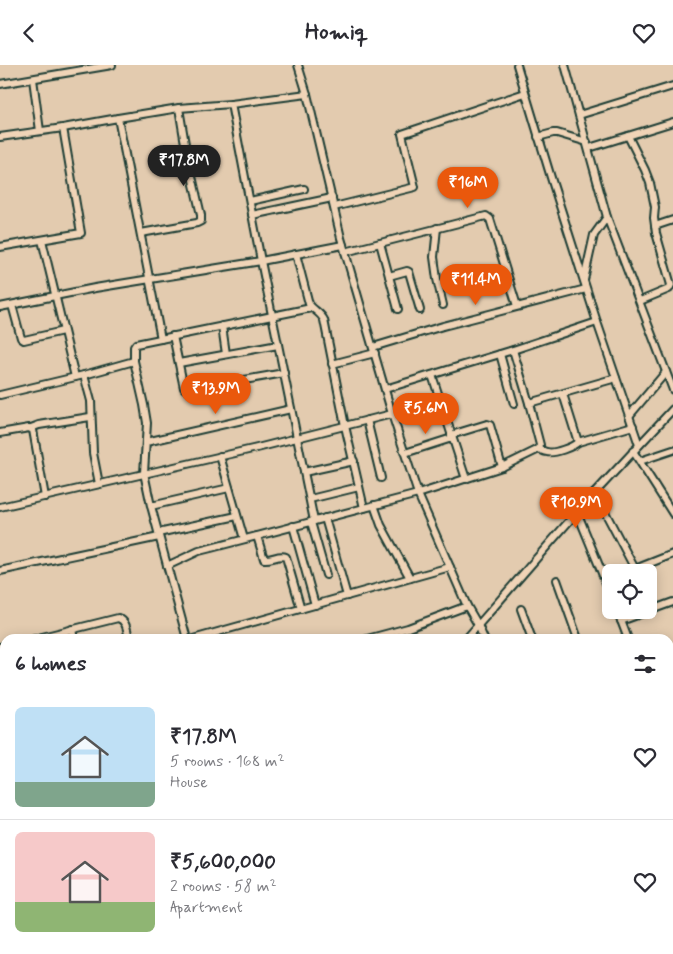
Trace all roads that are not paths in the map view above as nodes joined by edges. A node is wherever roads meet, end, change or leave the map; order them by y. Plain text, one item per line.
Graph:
1 (112, 65) edge
2 (298, 65) edge
3 (517, 65) edge
4 (565, 65) edge
5 (98, 66) edge
6 (77, 68) edge
7 (33, 79) junction
8 (0, 85) edge
9 (673, 86) edge
10 (525, 93) junction
11 (307, 94) junction
12 (231, 104) junction
13 (179, 109) junction
14 (578, 115) junction
15 (118, 118) junction
16 (673, 122) edge
17 (63, 128) junction
18 (40, 131) junction
19 (628, 136) junction
20 (0, 137) edge
21 (538, 137) junction
22 (588, 145) junction
23 (304, 189) dead end
24 (332, 198) junction
25 (250, 201) junction
26 (334, 207) junction
27 (252, 215) junction
28 (607, 217) junction
29 (673, 220) edge
30 (655, 226) junction
31 (437, 228) junction
32 (141, 233) junction
33 (42, 240) junction
34 (380, 243) junction
35 (343, 245) junction
36 (0, 247) edge
37 (345, 252) junction
38 (296, 254) junction
39 (261, 261) junction
40 (389, 275) junction
41 (150, 279) junction
42 (584, 281) junction
43 (586, 289) junction
44 (54, 296) junction
45 (640, 301) junction
46 (12, 305) junction
47 (443, 305) dead end
48 (517, 306) junction
49 (0, 307) edge
50 (311, 308) junction
51 (398, 309) dead end
52 (420, 310) dead end
53 (272, 316) junction
54 (597, 322) junction
55 (222, 327) junction
56 (63, 331) junction
57 (173, 336) junction
58 (161, 339) junction
59 (278, 345) junction
60 (374, 350) junction
61 (513, 350) junction
62 (226, 354) junction
63 (500, 354) junction
64 (134, 361) junction
65 (178, 363) junction
66 (332, 365) junction
67 (666, 372) junction
68 (284, 373) junction
69 (84, 375) junction
70 (432, 375) junction
71 (75, 377) junction
72 (616, 378) junction
73 (385, 389) junction
74 (673, 390) edge
75 (563, 393) junction
76 (0, 395) edge
77 (529, 403) junction
78 (514, 404) dead end
79 (291, 409) junction
80 (673, 409) edge
81 (392, 414) junction
82 (629, 415) junction
83 (90, 417) junction
84 (367, 420) junction
85 (345, 426) junction
86 (632, 426) junction
87 (32, 428) junction
88 (0, 433) edge
89 (452, 437) junction
90 (297, 438) junction
91 (146, 442) junction
92 (578, 442) junction
93 (639, 445) junction
94 (539, 449) junction
95 (673, 450) edge
96 (634, 451) junction
97 (405, 453) junction
98 (220, 456) junction
99 (354, 461) junction
100 (640, 461) junction
101 (502, 467) junction
102 (304, 472) junction
103 (144, 473) junction
104 (381, 478) dead end
105 (466, 479) junction
106 (99, 484) junction
107 (359, 487) junction
108 (229, 488) junction
109 (595, 493) junction
110 (418, 494) junction
111 (45, 497) junction
112 (310, 499) junction
113 (374, 505) junction
114 (151, 506) junction
115 (0, 507) edge
116 (671, 507) edge
117 (364, 508) junction
118 (577, 512) junction
119 (673, 514) edge
120 (237, 516) junction
121 (325, 518) junction
122 (313, 521) junction
123 (293, 526) junction
124 (159, 535) junction
125 (257, 536) junction
126 (244, 539) junction
127 (673, 554) edge
128 (632, 564) edge
129 (648, 564) edge
130 (167, 566) junction
131 (602, 566) edge
132 (450, 567) junction
133 (0, 571) edge
134 (326, 575) dead end
135 (410, 578) junction
136 (557, 580) dead end
137 (347, 596) junction
138 (673, 602) edge
139 (315, 605) junction
140 (467, 606) junction
141 (301, 609) junction
142 (521, 609) dead end
143 (621, 621) joint
144 (478, 625) junction
145 (72, 629) junction
146 (53, 634) edge
147 (73, 634) edge
148 (127, 634) edge
149 (186, 634) edge
150 (211, 634) edge
151 (384, 634) edge
152 (470, 634) edge
153 (482, 634) edge
154 (530, 634) edge
155 (576, 634) edge
156 (626, 634) edge

1 - 5 street
2 - 11 street
3 - 10 street
4 - 14 street
5 - 6 street
6 - 7 street
7 - 8 street
7 - 18 street
9 - 14 street
10 - 21 street
10 - 26 street
11 - 12 street
11 - 24 street
12 - 13 street
12 - 25 street
13 - 15 street
13 - 32 street
14 - 22 street
15 - 17 street
15 - 32 street
16 - 19 street
17 - 18 street
17 - 33 street
18 - 20 street
19 - 22 street
19 - 30 street
21 - 22 street
21 - 42 street
22 - 28 street
23 - 25 street
24 - 26 street
24 - 27 street
25 - 27 street
26 - 35 street
27 - 39 street
28 - 42 street
28 - 45 street
29 - 30 street
30 - 45 street
31 - 34 street
31 - 47 street
31 - 48 street
32 - 41 street
33 - 36 street
33 - 44 street
34 - 37 street
34 - 40 street
35 - 37 street
35 - 38 street
37 - 60 street
38 - 39 street
38 - 50 street
39 - 41 street
39 - 53 street
40 - 51 street
40 - 52 street
41 - 44 street
41 - 58 street
42 - 43 street
43 - 48 street
43 - 54 street
44 - 46 street
44 - 56 street
45 - 67 street
46 - 49 street
46 - 56 street
48 - 60 street
50 - 53 street
50 - 66 street
53 - 55 street
53 - 59 street
54 - 61 street
54 - 72 street
55 - 57 street
55 - 62 street
56 - 71 street
57 - 58 street
57 - 65 street
58 - 64 street
59 - 62 street
59 - 68 street
60 - 66 street
60 - 73 street
61 - 63 street
61 - 77 street
62 - 65 street
63 - 70 street
63 - 78 street
64 - 69 street
64 - 91 street
65 - 68 street
66 - 85 street
67 - 74 street
67 - 82 street
68 - 79 street
69 - 71 street
69 - 83 street
70 - 73 street
70 - 89 street
71 - 76 street
72 - 75 street
72 - 82 street
73 - 81 street
75 - 77 street
75 - 92 street
77 - 94 street
79 - 90 street
79 - 91 street
80 - 93 street
81 - 84 street
81 - 97 street
82 - 86 street
83 - 87 street
83 - 106 street
84 - 85 street
84 - 104 street
85 - 90 street
85 - 99 street
86 - 92 street
86 - 93 street
87 - 88 street
87 - 111 street
89 - 97 street
89 - 101 street
89 - 105 street
90 - 98 street
90 - 102 street
91 - 103 street
92 - 94 street
93 - 96 street
94 - 101 street
95 - 100 street
96 - 100 street
96 - 109 street
97 - 110 street
98 - 103 street
98 - 108 street
99 - 102 street
99 - 107 street
100 - 116 street
101 - 105 street
102 - 112 street
103 - 106 street
103 - 114 street
105 - 110 street
106 - 111 street
107 - 112 street
107 - 117 street
108 - 114 street
108 - 120 street
109 - 118 street
109 - 128 street
110 - 113 street
110 - 132 street
111 - 115 street
112 - 122 street
113 - 117 street
113 - 135 street
114 - 124 street
116 - 119 street
117 - 121 street
118 - 131 street
118 - 144 street
120 - 124 street
120 - 126 street
121 - 122 street
121 - 137 street
122 - 123 street
122 - 134 street
123 - 125 street
123 - 139 street
124 - 130 street
124 - 133 street
125 - 126 street
125 - 141 street
126 - 130 street
127 - 129 street
130 - 149 street
132 - 135 street
132 - 140 street
135 - 137 street
136 - 155 street
137 - 139 street
138 - 143 street
139 - 141 street
140 - 144 street
140 - 151 street
141 - 150 street
142 - 154 street
143 - 156 street
144 - 152 street
144 - 153 street
145 - 146 street
145 - 147 street
145 - 148 street

